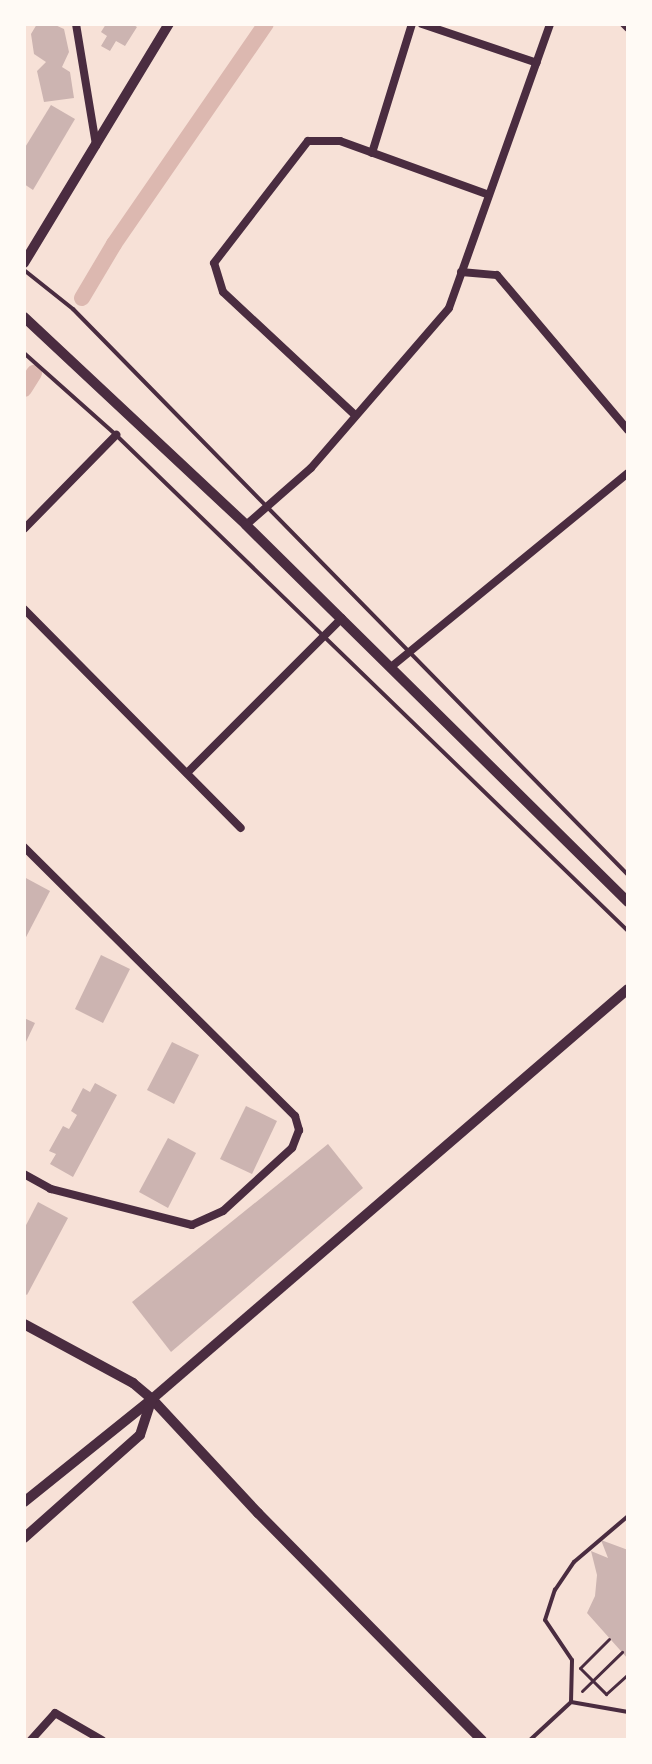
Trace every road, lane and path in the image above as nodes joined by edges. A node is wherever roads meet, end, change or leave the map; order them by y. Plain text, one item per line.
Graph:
1 (76, 24) edge
2 (169, 24) edge
3 (412, 24) edge
4 (422, 24) edge
5 (550, 24) edge
6 (537, 63) junction
7 (96, 145) junction
8 (372, 153) junction
9 (489, 195) junction
10 (24, 263) edge
11 (24, 270) edge
12 (461, 272) junction
13 (24, 317) edge
14 (24, 353) edge
15 (355, 415) junction
16 (628, 430) edge
17 (116, 435) junction
18 (628, 473) edge
19 (268, 506) junction
20 (246, 525) junction
21 (24, 529) edge
22 (24, 609) edge
23 (342, 618) junction
24 (325, 636) junction
25 (410, 651) junction
26 (391, 667) junction
27 (187, 773) junction
28 (241, 828) dead end
29 (24, 847) edge
30 (628, 875) edge
31 (628, 902) edge
32 (628, 931) edge
33 (628, 989) edge
34 (24, 1174) edge
35 (24, 1324) edge
36 (152, 1399) junction
37 (24, 1502) edge
38 (628, 1516) edge
39 (24, 1538) edge
40 (609, 1639) dead end
41 (622, 1652) dead end
42 (628, 1674) edge
43 (593, 1680) junction
44 (571, 1702) junction
45 (628, 1712) edge
46 (31, 1740) edge
47 (102, 1740) edge
48 (482, 1740) edge
49 (530, 1740) edge

1 - 7 street
2 - 7 street
3 - 8 street
4 - 6 street
5 - 6 street
6 - 9 street
7 - 10 street
8 - 9 street
8 - 15 street
9 - 12 street
11 - 19 lane
12 - 15 street
12 - 16 street
13 - 20 street
14 - 17 lane
15 - 19 street
17 - 21 street
17 - 24 lane
18 - 25 street
19 - 20 street
19 - 25 lane
20 - 23 street
22 - 27 street
23 - 24 street
23 - 26 street
24 - 27 street
24 - 32 lane
25 - 26 street
25 - 30 lane
26 - 31 street
27 - 28 street
29 - 34 street
33 - 36 street
35 - 36 street
36 - 37 street
36 - 39 street
36 - 48 street
38 - 44 lane
40 - 43 path
41 - 43 path
42 - 43 path
43 - 44 path
44 - 45 lane
44 - 49 lane
46 - 47 street

